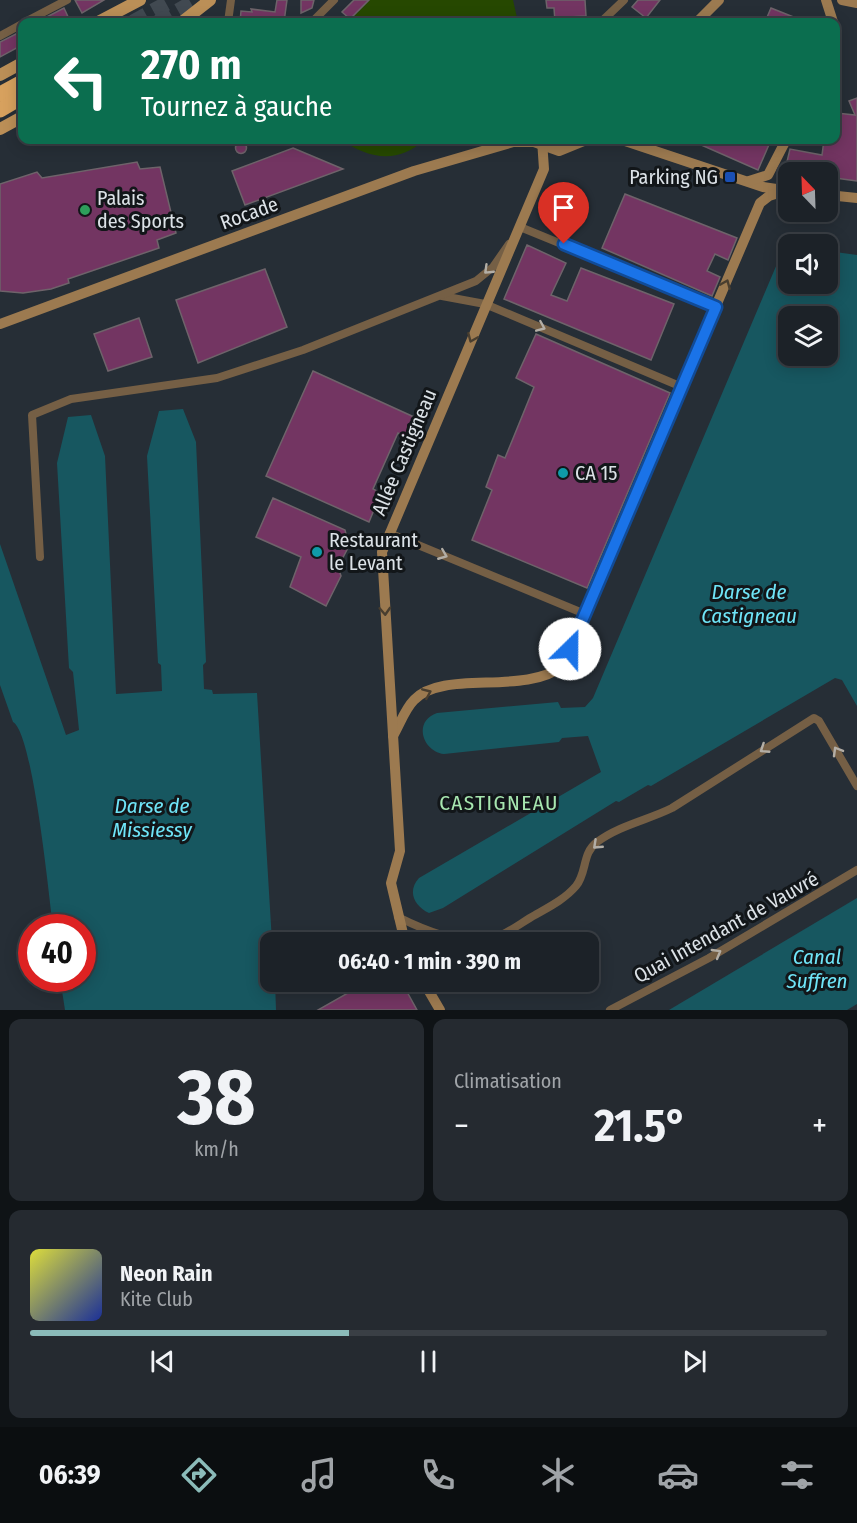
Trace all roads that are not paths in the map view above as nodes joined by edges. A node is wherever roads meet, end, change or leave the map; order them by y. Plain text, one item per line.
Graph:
1 (67, 0) edge
2 (140, 0) edge
3 (210, 0) edge
4 (231, 0) edge
5 (334, 0) edge
6 (624, 0) edge
7 (718, 0) edge
8 (726, 0) edge
9 (826, 0) edge
10 (842, 0) edge
11 (857, 3) edge
12 (709, 10) junction
13 (33, 18) edge
14 (106, 18) edge
15 (187, 18) edge
16 (229, 18) edge
17 (316, 18) edge
18 (605, 18) edge
19 (701, 18) edge
20 (832, 18) edge
21 (18, 26) edge
22 (0, 36) edge
23 (18, 65) edge
24 (0, 75) edge
25 (18, 84) edge
26 (0, 94) edge
27 (18, 99) edge
28 (0, 110) edge
29 (18, 119) edge
30 (0, 129) edge
31 (507, 144) edge
32 (542, 144) edge
33 (544, 144) edge
34 (577, 144) edge
35 (634, 144) edge
36 (784, 144) edge
37 (566, 149) junction
38 (776, 163) junction
39 (544, 169) junction
40 (778, 179) edge
41 (746, 181) junction
42 (766, 188) junction
43 (778, 189) edge
44 (778, 193) edge
45 (838, 196) edge
46 (857, 198) edge
47 (760, 202) junction
48 (520, 226) junction
49 (441, 296) junction
50 (487, 304) junction
51 (716, 307) junction
52 (0, 324) edge
53 (682, 387) junction
54 (389, 533) junction
55 (40, 557) dead end
56 (585, 614) junction
57 (392, 737) junction
58 (857, 786) edge
59 (857, 870) edge
60 (397, 916) junction
61 (402, 932) edge
62 (429, 992) edge
63 (440, 1010) edge
64 (610, 1010) edge

1 - 13 street
2 - 14 main road
3 - 15 main road
4 - 16 street
5 - 17 street
6 - 18 street
7 - 12 street
8 - 12 street
9 - 20 street
10 - 11 street
12 - 19 street
21 - 22 street
23 - 24 main road
25 - 26 highway
27 - 28 highway
29 - 30 main road
31 - 52 street, Rocade
32 - 39 street
33 - 37 street
34 - 37 street
35 - 41 street
36 - 38 street
37 - 39 street
38 - 40 street
38 - 41 street
38 - 42 street
39 - 48 street, Allée Castigneau
41 - 42 street
42 - 43 street
42 - 47 street
44 - 47 street
45 - 46 street
51 -> 47 street
48 -> 49 street
48 - 50 street, Allée Castigneau
48 - 51 street
49 - 50 street
49 - 55 street
50 -> 53 street
50 -> 54 street, Allée Castigneau
51 - 53 street
53 - 56 street
54 -> 56 street
54 -> 57 street, Allée Castigneau
57 -> 56 street
57 - 60 street, Allée Castigneau
58 -> 60 street
64 -> 59 street, Quai Intendant de Vauvré
60 - 61 street, Allée Castigneau
62 - 63 street

